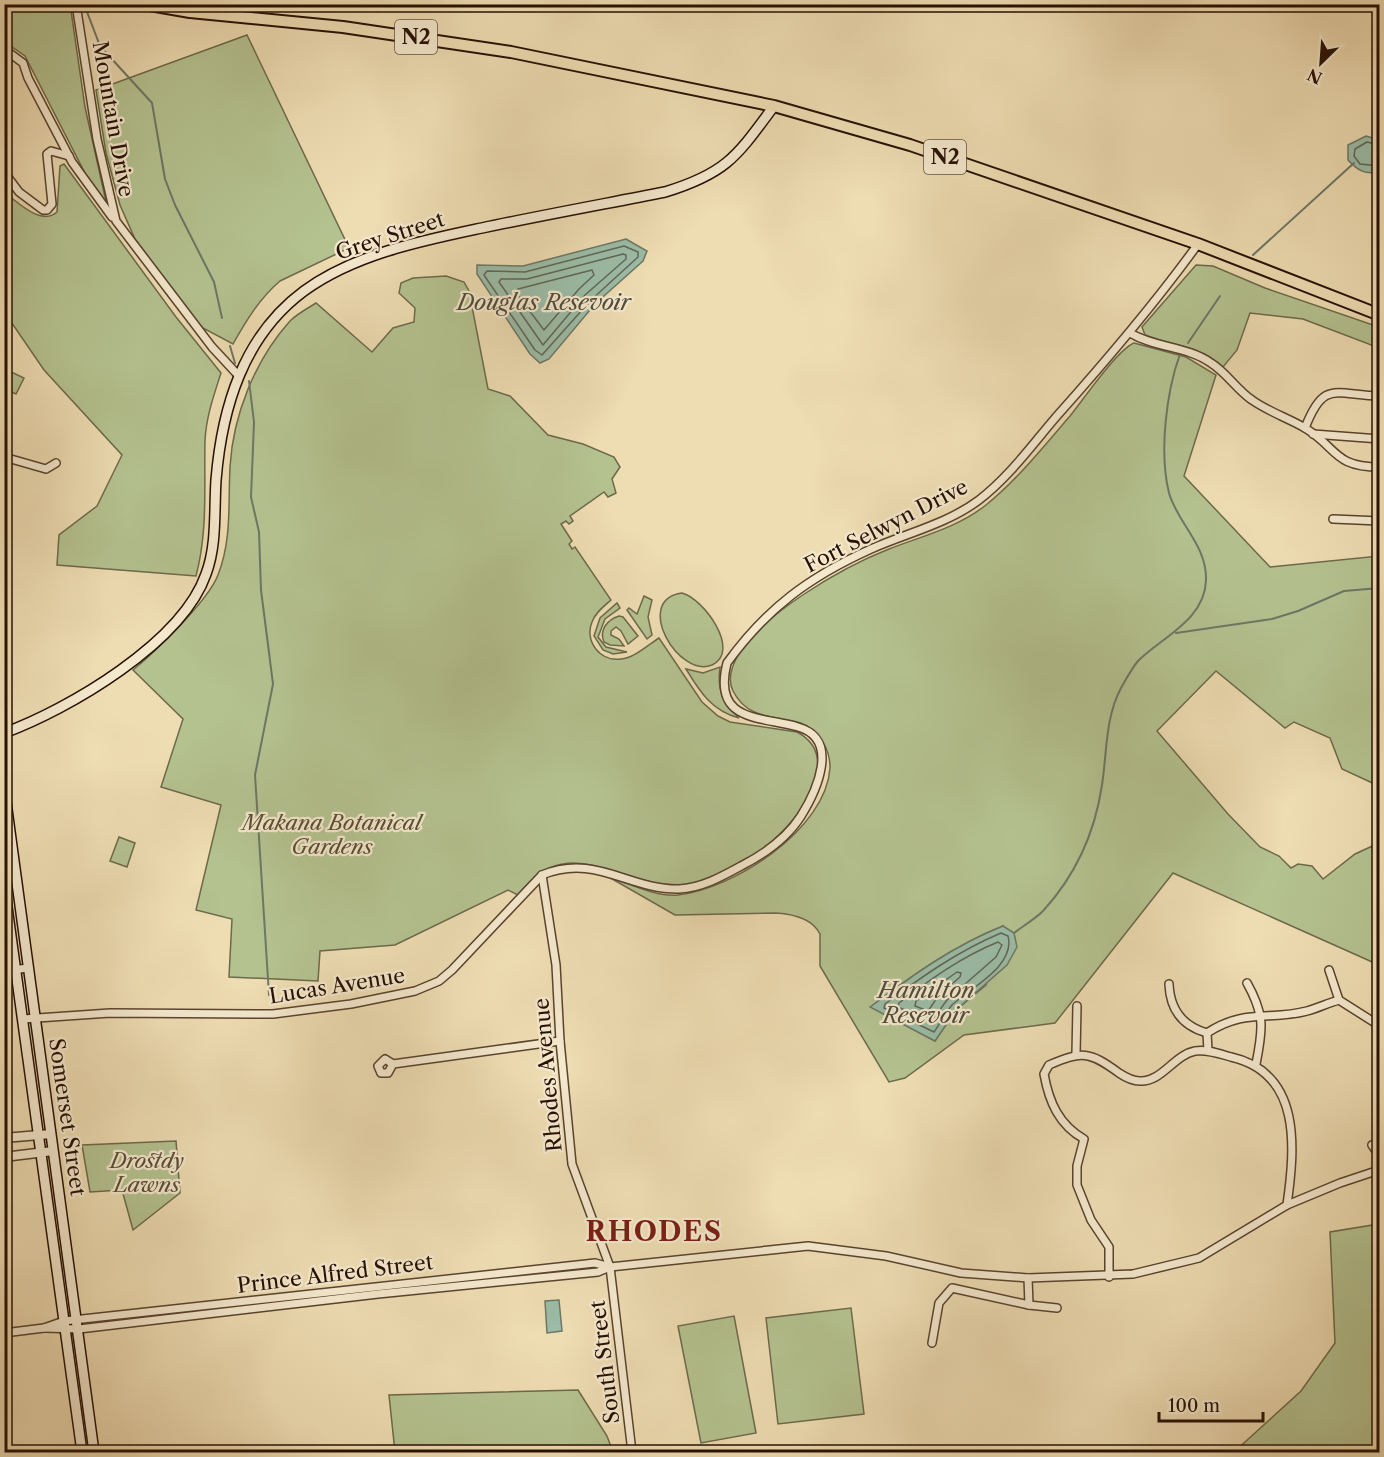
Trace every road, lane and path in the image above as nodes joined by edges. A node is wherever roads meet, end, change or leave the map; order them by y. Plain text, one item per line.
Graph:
1 (76, 4) edge
2 (144, 4) edge
3 (4, 49) edge
4 (774, 106) junction
5 (69, 156) junction
6 (4, 172) edge
7 (116, 221) junction
8 (1198, 244) junction
9 (1380, 315) edge
10 (1130, 333) junction
11 (238, 375) junction
12 (1380, 396) edge
13 (1305, 428) junction
14 (1313, 434) junction
15 (1380, 440) edge
16 (4, 457) edge
17 (56, 463) dead end
18 (1380, 467) edge
19 (1333, 519) dead end
20 (1380, 521) edge
21 (4, 733) edge
22 (4, 787) edge
23 (5, 797) edge
24 (4, 874) edge
25 (16, 875) junction
26 (543, 875) junction
27 (4, 885) edge
28 (28, 968) junction
29 (15, 970) junction
30 (1329, 970) dead end
31 (4, 971) edge
32 (1247, 983) dead end
33 (1169, 984) dead end
34 (1339, 1000) junction
35 (1077, 1006) dead end
36 (1261, 1014) junction
37 (36, 1018) junction
38 (23, 1019) junction
39 (1380, 1026) edge
40 (1207, 1033) junction
41 (560, 1041) junction
42 (1208, 1051) junction
43 (1076, 1054) junction
44 (393, 1064) dead end
45 (1256, 1064) junction
46 (39, 1134) junction
47 (51, 1134) junction
48 (4, 1138) edge
49 (1372, 1145) dead end
50 (53, 1151) junction
51 (42, 1153) junction
52 (4, 1157) edge
53 (1380, 1157) edge
54 (1380, 1167) edge
55 (1287, 1205) junction
56 (610, 1267) junction
57 (1109, 1277) junction
58 (1028, 1278) junction
59 (1029, 1305) junction
60 (1057, 1308) dead end
61 (78, 1324) junction
62 (65, 1325) junction
63 (4, 1333) edge
64 (932, 1343) dead end
65 (82, 1452) edge
66 (94, 1452) edge
67 (632, 1452) edge

1 - 7 street, Mountain Drive
2 - 4 highway, N2
3 - 5 street
4 - 8 highway, N2
4 - 11 main road, Grey Street
5 - 6 street
5 - 7 street
7 - 11 street, Mountain Drive
8 - 9 highway, N2
8 - 10 street, Fort Selwyn Drive
10 - 13 street
10 - 26 street, Fort Selwyn Drive
11 - 21 main road, Grey Street
12 - 13 street
13 - 14 street
14 - 15 street
14 - 18 street
16 - 17 street
19 - 20 street
22 - 23 main road, Somerset Street
23 - 25 main road, Somerset Street
24 - 25 main road
25 - 28 main road, Somerset Street
26 - 37 street, Lucas Avenue
26 - 41 street, Rhodes Avenue
27 - 29 main road, Somerset Street
28 - 29 street
28 - 37 main road, Somerset Street
29 - 31 street
29 - 38 main road, Somerset Street
30 - 34 street
32 - 36 street
33 - 40 street
34 - 36 street
34 - 39 street
35 - 43 street
36 - 40 street
36 - 45 street
37 - 38 street, Lucas Avenue
37 - 47 main road, Somerset Street
38 - 46 main road, Somerset Street
40 - 42 street
41 - 44 street
41 - 56 street, Rhodes Avenue
42 - 43 street
42 - 45 street
43 - 57 street
45 - 55 street
46 - 47 street
46 - 48 street
46 - 51 main road, Somerset Street
47 - 50 main road, Somerset Street
49 - 53 street
50 - 51 street
50 - 61 main road, Somerset Street
51 - 52 street
51 - 62 main road, Somerset Street
54 - 55 street, Prince Alfred Street
55 - 57 street, Prince Alfred Street
56 - 58 street, Prince Alfred Street
56 - 61 street, Prince Alfred Street
56 - 67 street, South Street
57 - 58 street, Prince Alfred Street
58 - 59 street
59 - 60 street
59 - 64 street
61 - 62 street, Prince Alfred Street
61 - 66 main road, Somerset Street
62 - 63 street, Prince Alfred Street
62 - 65 main road, Somerset Street

